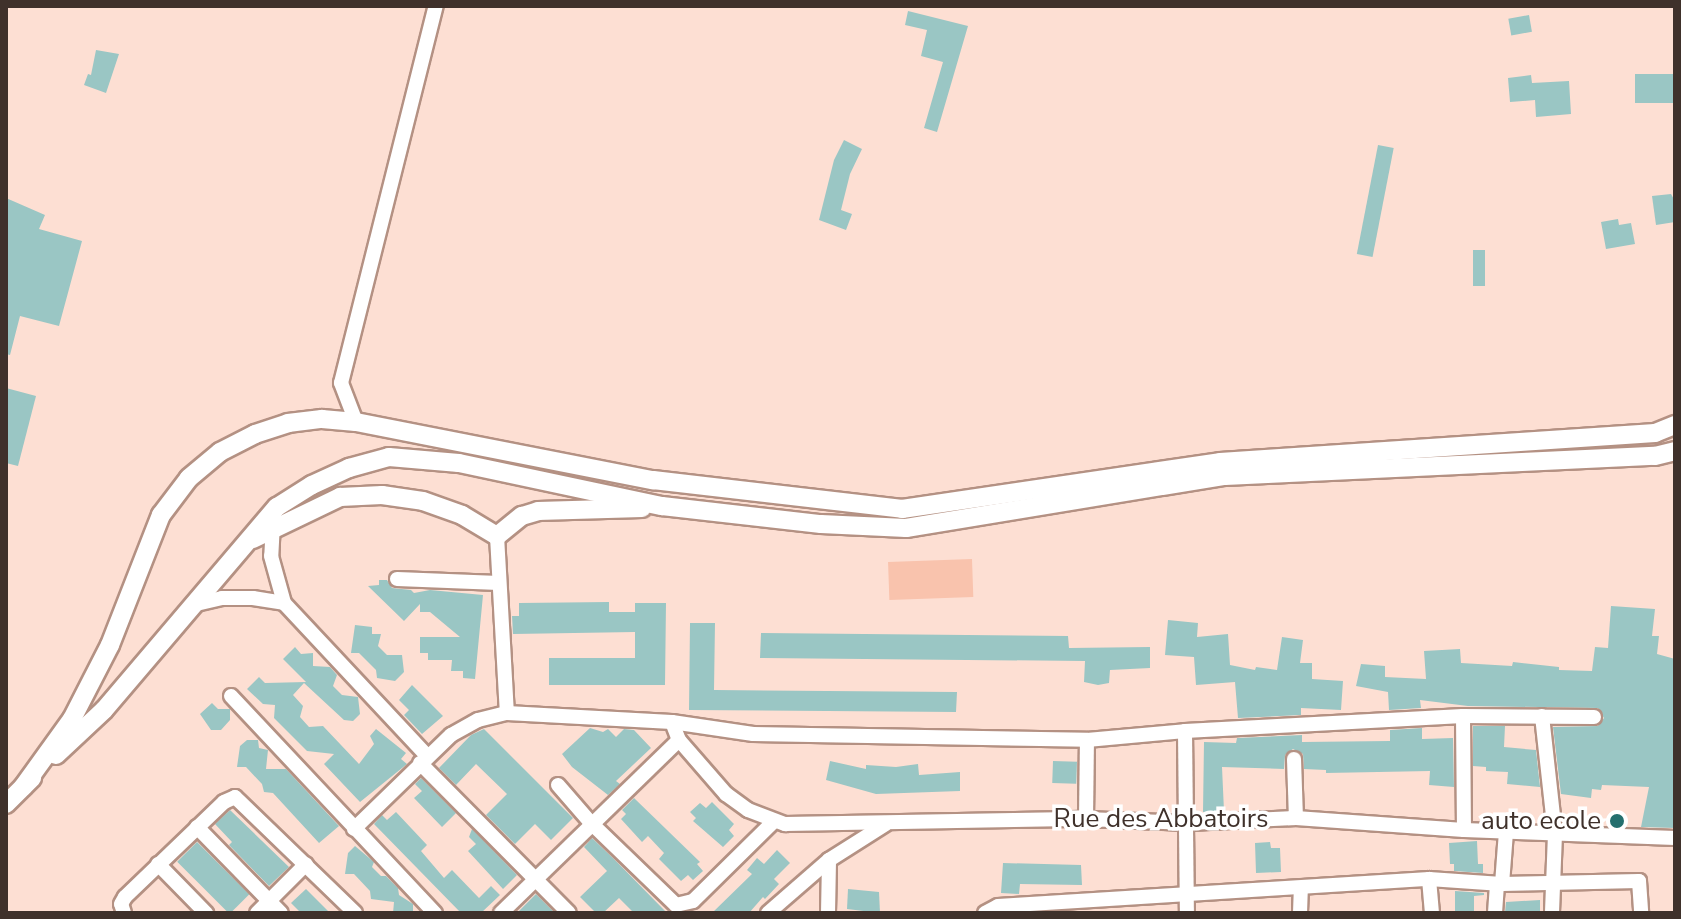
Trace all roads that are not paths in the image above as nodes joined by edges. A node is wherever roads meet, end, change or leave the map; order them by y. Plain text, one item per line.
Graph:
1 (436, 6) edge
2 (356, 422) junction
3 (1675, 425) edge
4 (1675, 451) edge
5 (662, 506) junction
6 (277, 507) junction
7 (271, 530) junction
8 (497, 536) junction
9 (247, 542) junction
10 (397, 579) dead end
11 (499, 583) junction
12 (284, 603) junction
13 (192, 605) junction
14 (110, 645) junction
15 (142, 662) junction
16 (231, 696) dead end
17 (507, 713) junction
18 (1463, 716) junction
19 (1542, 716) junction
20 (1594, 717) dead end
21 (672, 722) junction
22 (1185, 731) junction
23 (679, 740) junction
24 (1087, 740) junction
25 (424, 759) junction
26 (1294, 759) dead end
27 (558, 785) dead end
28 (23, 787) junction
29 (6, 804) edge
30 (1296, 818) junction
31 (1086, 819) junction
32 (774, 821) junction
33 (590, 822) junction
34 (888, 823) junction
35 (1189, 823) junction
36 (831, 824) junction
37 (197, 827) junction
38 (354, 829) junction
39 (1464, 830) junction
40 (1506, 832) junction
41 (1555, 834) junction
42 (1675, 838) edge
43 (850, 845) junction
44 (829, 860) junction
45 (158, 864) junction
46 (306, 864) junction
47 (534, 879) junction
48 (1429, 879) junction
49 (1553, 883) junction
50 (1499, 884) junction
51 (1301, 889) junction
52 (1188, 893) junction
53 (269, 901) junction
54 (1044, 909) edge
55 (124, 913) edge
56 (206, 913) edge
57 (257, 913) edge
58 (281, 913) edge
59 (355, 913) edge
60 (435, 913) edge
61 (501, 913) edge
62 (569, 913) edge
63 (768, 913) edge
64 (828, 913) edge
65 (985, 913) edge
66 (1187, 913) edge
67 (1300, 913) edge
68 (1432, 913) edge
69 (1495, 913) edge
70 (1552, 913) edge
71 (1641, 913) edge

1 - 2 street
2 - 3 street
2 - 14 street
4 - 5 street
5 - 6 street
5 - 8 street
6 - 7 street
6 - 9 street
7 - 8 street
7 - 9 street
7 - 12 street
8 - 11 street
9 - 13 street
10 - 11 street
11 - 17 street
12 - 13 street
12 - 25 street
13 - 15 street
14 - 15 street
14 - 28 street
15 - 28 street
16 - 38 street
17 - 21 street
17 - 25 street
18 - 19 street
18 - 22 street
18 - 39 street
19 - 20 street
19 - 41 street
21 - 23 street, Rue des Abbatoirs
21 - 24 street
22 - 24 street
22 - 35 street
23 - 32 street, Rue des Abbatoirs
23 - 33 street
24 - 31 street
25 - 38 street
25 - 47 street
26 - 30 street
27 - 33 street
28 - 29 street
30 - 35 street, Rue des Abbatoirs
30 - 39 street, Rue des Abbatoirs
31 - 34 street, Rue des Abbatoirs
31 - 35 street, Rue des Abbatoirs
32 - 33 street
32 - 36 street, Rue des Abbatoirs
33 - 47 street
34 - 36 street, Rue des Abbatoirs
34 - 43 street
35 - 52 street
36 - 43 street
37 - 45 street
37 - 46 street
37 - 53 street
38 - 60 street
39 - 40 street, Rue des Abbatoirs
40 - 41 street, Rue des Abbatoirs
40 - 50 street
41 - 42 street, Rue des Abbatoirs
41 - 49 street
43 - 44 street
44 - 63 street
44 - 64 street
45 - 55 street
45 - 56 street
46 - 53 street
46 - 59 street
47 - 61 street
47 - 62 street
48 - 50 street
48 - 51 street
48 - 68 street
49 - 50 street
49 - 70 street
49 - 71 street
50 - 69 street
51 - 52 street
51 - 67 street
52 - 54 street
52 - 66 street
53 - 57 street
53 - 58 street
54 - 65 street

